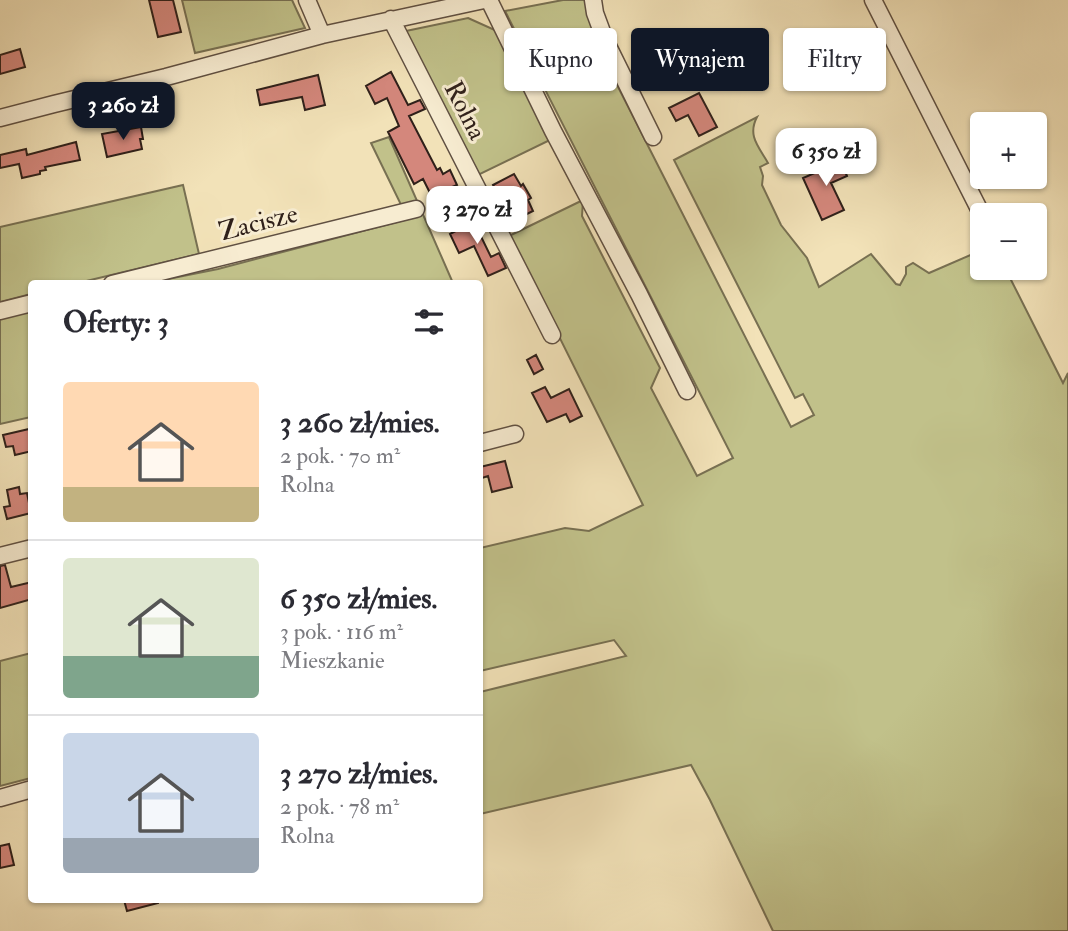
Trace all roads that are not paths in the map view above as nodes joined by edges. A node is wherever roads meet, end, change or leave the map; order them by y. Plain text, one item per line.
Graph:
1 (307, 0) edge
2 (486, 0) edge
3 (593, 0) edge
4 (873, 0) edge
5 (391, 19) junction
6 (322, 35) junction
7 (0, 118) edge
8 (653, 137) dead end
9 (976, 203) edge
10 (416, 209) dead end
11 (128, 280) edge
12 (28, 304) edge
13 (0, 311) edge
14 (552, 335) dead end
15 (687, 391) dead end
16 (515, 434) dead end
17 (483, 442) edge
18 (28, 549) edge
19 (0, 556) edge
20 (28, 790) edge
21 (0, 798) edge

1 - 6 street
2 - 5 street
2 - 15 street
3 - 8 street
4 - 9 street
5 - 6 street
5 - 14 street, Rolna
6 - 7 street
10 - 11 street, Zacisze
12 - 13 street
16 - 17 street
18 - 19 street
20 - 21 street

